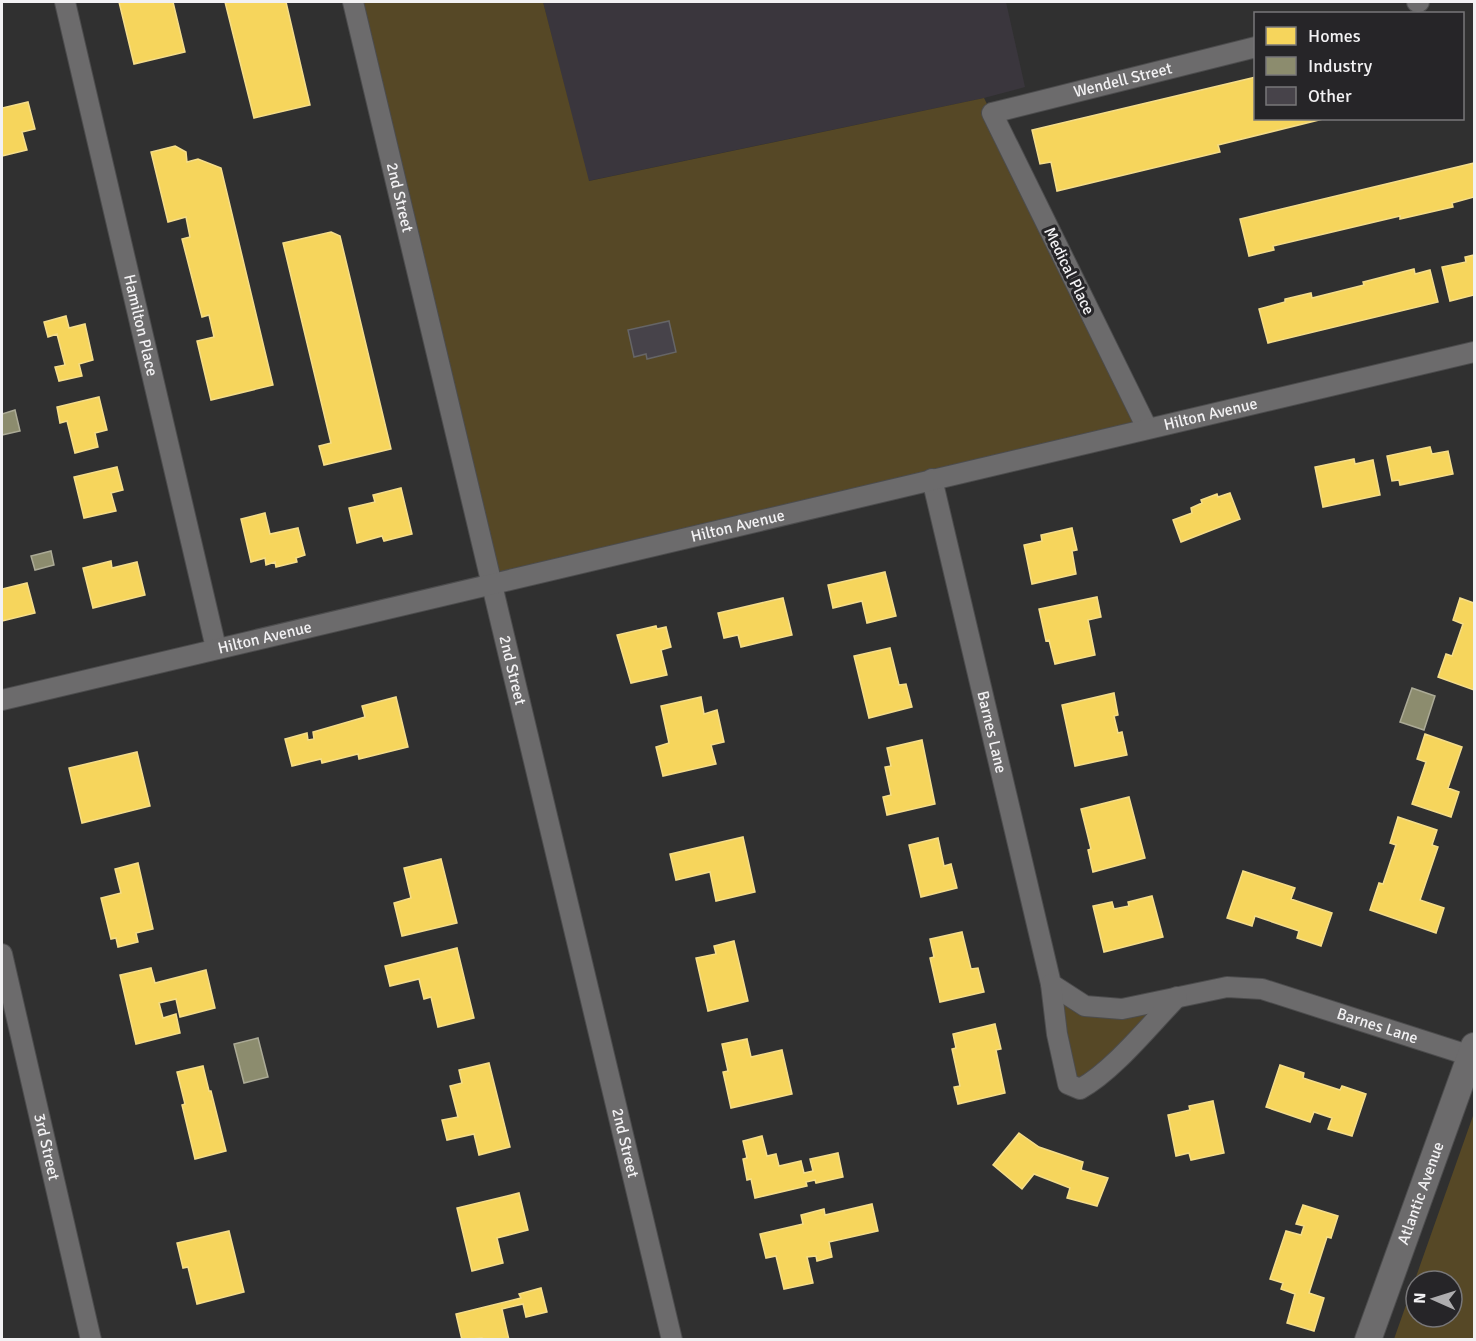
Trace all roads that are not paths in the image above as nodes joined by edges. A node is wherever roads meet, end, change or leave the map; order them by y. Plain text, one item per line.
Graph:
1 (65, 2) edge
2 (353, 2) edge
3 (1254, 48) edge
4 (992, 113) joint
5 (1474, 352) edge
6 (1147, 429) junction
7 (932, 479) junction
8 (493, 584) junction
9 (216, 648) junction
10 (2, 700) edge
11 (2, 954) edge
12 (1051, 984) junction
13 (1177, 998) junction
14 (1473, 1051) edge
15 (91, 1340) edge
16 (672, 1340) edge
17 (1368, 1340) edge

1 - 9 street, Hamilton Place
2 - 8 street, 2nd Street
3 - 4 street, Wendell Street
4 - 6 street, Medical Place
5 - 6 street, Hilton Avenue
6 - 7 street, Hilton Avenue
7 - 8 street, Hilton Avenue
7 - 12 street, Barnes Lane
8 - 9 street, Hilton Avenue
8 - 16 street, 2nd Street
9 - 10 street, Hilton Avenue
11 - 15 street, 3rd Street
12 - 13 street, Barnes Lane
12 - 13 street, Barnes Lane
13 - 14 street, Barnes Lane
14 - 17 street, Atlantic Avenue

